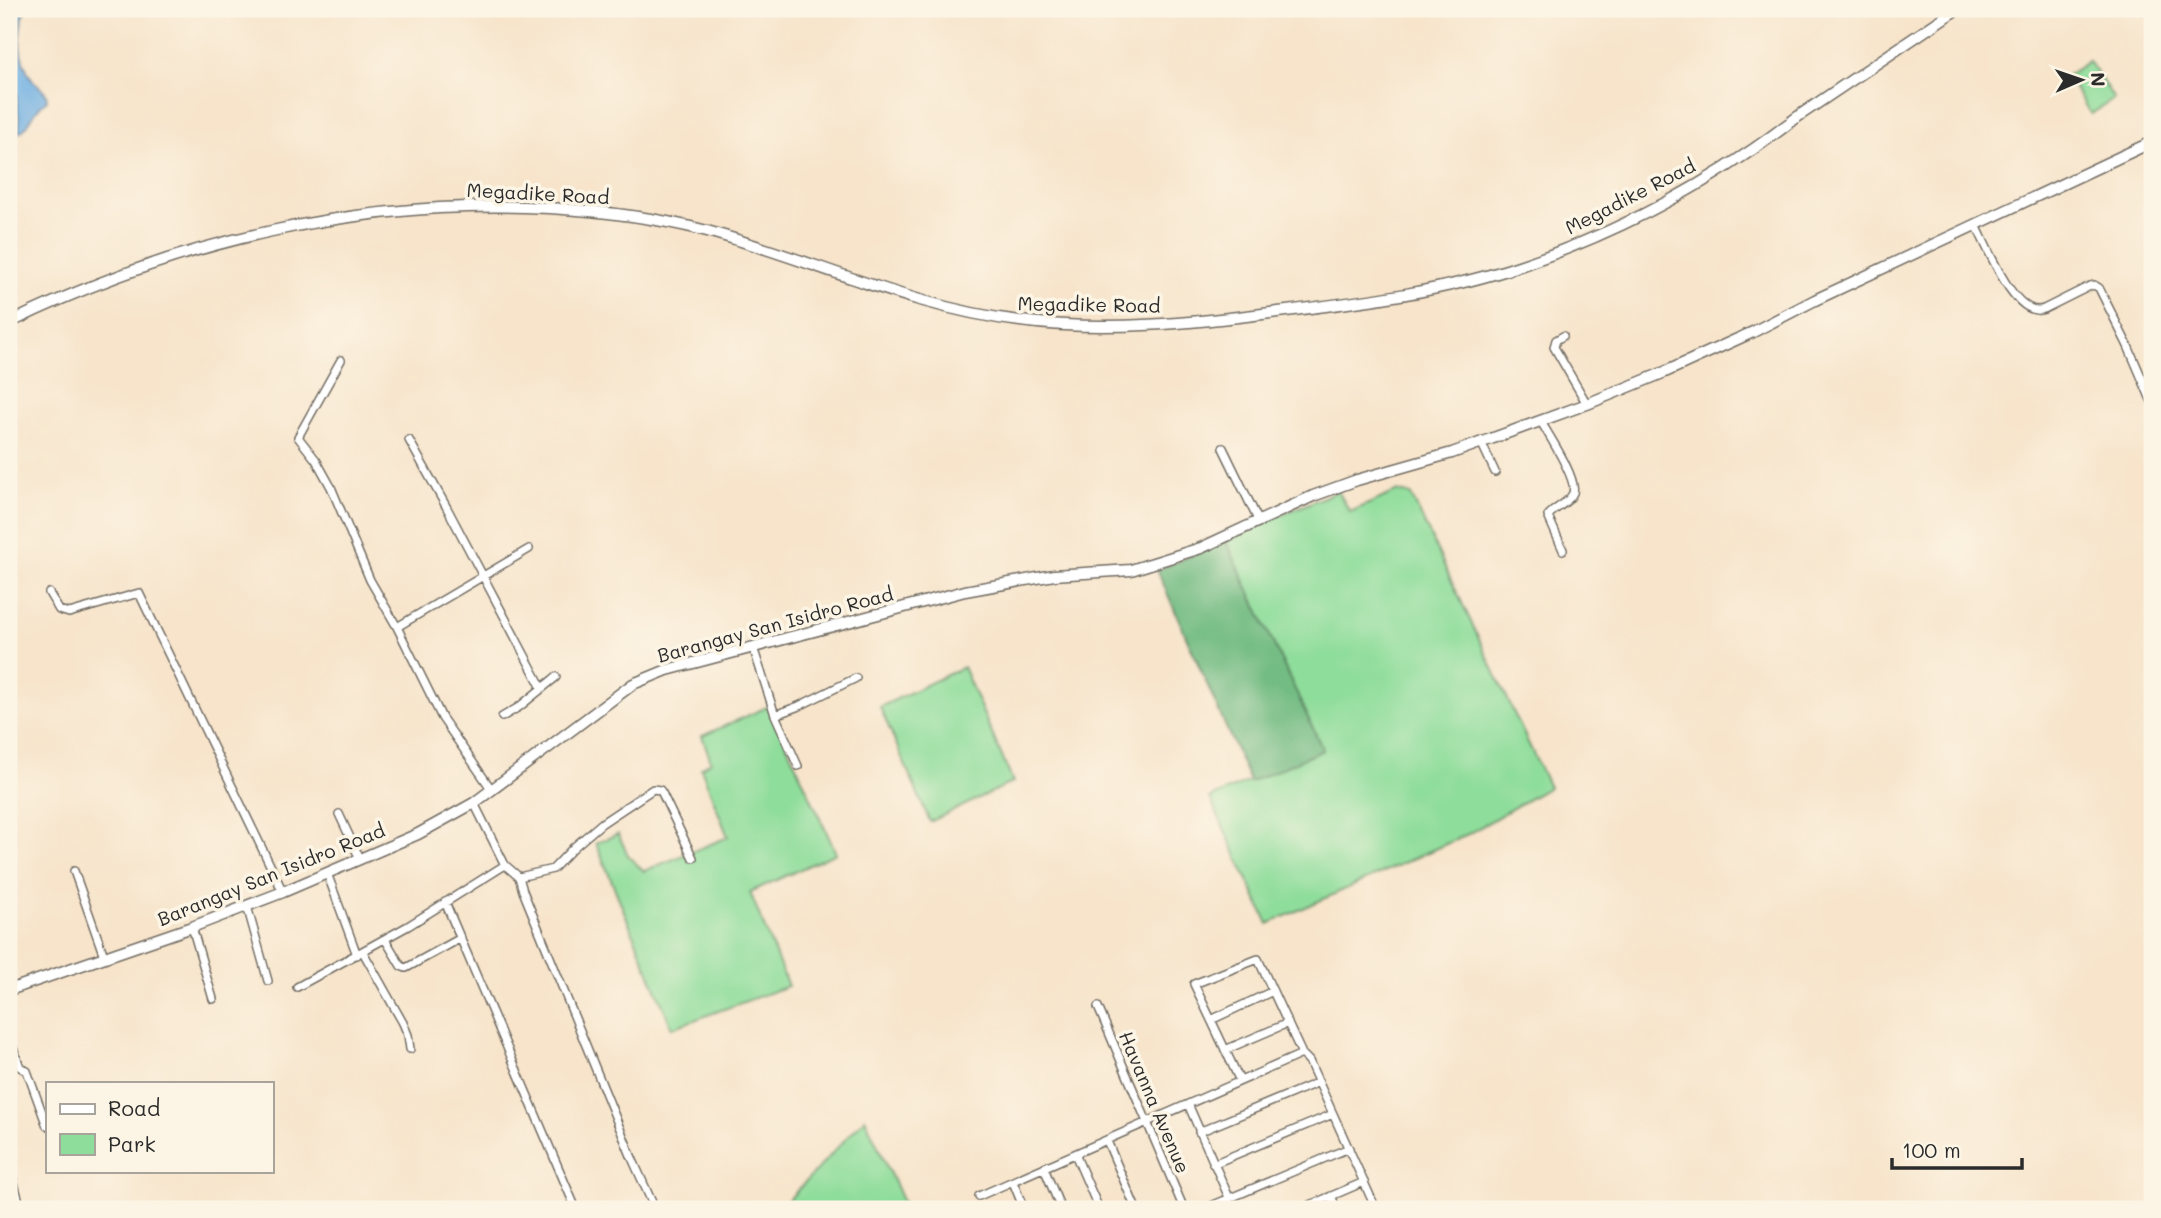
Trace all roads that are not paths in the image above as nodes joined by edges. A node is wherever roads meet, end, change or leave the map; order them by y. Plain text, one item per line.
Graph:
1 (1957, 9) edge
2 (2152, 142) edge
3 (1976, 225) junction
4 (9, 323) edge
5 (1563, 336) dead end
6 (341, 360) dead end
7 (2152, 402) edge
8 (1587, 404) junction
9 (1541, 420) junction
10 (409, 440) dead end
11 (1481, 442) junction
12 (1223, 448) dead end
13 (1495, 472) dead end
14 (1258, 520) junction
15 (529, 549) dead end
16 (1563, 550) dead end
17 (483, 576) junction
18 (49, 593) dead end
19 (397, 627) junction
20 (753, 647) junction
21 (556, 677) dead end
22 (856, 678) dead end
23 (542, 688) junction
24 (775, 715) junction
25 (502, 717) dead end
26 (798, 766) dead end
27 (492, 790) junction
28 (474, 803) junction
29 (339, 814) dead end
30 (692, 858) dead end
31 (360, 859) junction
32 (505, 865) junction
33 (74, 871) dead end
34 (327, 873) junction
35 (519, 877) junction
36 (284, 892) junction
37 (445, 902) junction
38 (247, 906) junction
39 (192, 927) junction
40 (461, 938) junction
41 (385, 939) junction
42 (360, 954) junction
43 (104, 956) junction
44 (268, 981) dead end
45 (297, 987) dead end
46 (9, 990) edge
47 (1273, 991) junction
48 (213, 999) dead end
49 (1098, 1007) dead end
50 (1211, 1020) junction
51 (1288, 1023) junction
52 (9, 1037) edge
53 (410, 1049) dead end
54 (1225, 1050) junction
55 (1303, 1054) junction
56 (1240, 1082) junction
57 (1319, 1082) junction
58 (1188, 1104) junction
59 (1333, 1114) junction
60 (1146, 1122) junction
61 (46, 1123) edge
62 (1199, 1132) junction
63 (1107, 1140) junction
64 (1349, 1148) junction
65 (1075, 1154) junction
66 (1213, 1164) junction
67 (9, 1165) edge
68 (1044, 1168) junction
69 (10, 1175) edge
70 (1013, 1182) junction
71 (1364, 1182) junction
72 (979, 1196) dead end
73 (1331, 1196) junction
74 (1230, 1199) junction
75 (21, 1209) edge
76 (576, 1209) edge
77 (655, 1209) edge
78 (1024, 1209) edge
79 (1061, 1209) edge
80 (1098, 1209) edge
81 (1136, 1209) edge
82 (1184, 1209) edge
83 (1204, 1209) edge
84 (1234, 1209) edge
85 (1302, 1209) edge
86 (1337, 1209) edge
87 (1376, 1209) edge

1 - 4 street, Megadike Road
2 - 3 street, Barangay San Isidro Road
3 - 7 street
3 - 8 street, Barangay San Isidro Road
5 - 8 street
6 - 19 street
8 - 9 street, Barangay San Isidro Road
9 - 11 street, Barangay San Isidro Road
9 - 16 street
10 - 17 street
11 - 13 street
11 - 14 street, Barangay San Isidro Road
12 - 14 street
14 - 20 street, Barangay San Isidro Road
15 - 17 street
17 - 19 street
17 - 23 street
18 - 36 street
19 - 27 street
20 - 24 street
20 - 27 street, Barangay San Isidro Road
21 - 23 street
22 - 24 street
23 - 25 street
24 - 26 street
27 - 28 street, Barangay San Isidro Road
28 - 31 street, Barangay San Isidro Road
28 - 32 street
29 - 31 street
30 - 35 street
31 - 34 street, Barangay San Isidro Road
32 - 35 street
32 - 37 street
33 - 43 street
34 - 36 street, Barangay San Isidro Road
34 - 42 street
35 - 77 street
36 - 38 street, Barangay San Isidro Road
37 - 40 street
37 - 41 street
38 - 39 street, Barangay San Isidro Road
38 - 44 street
39 - 43 street, Barangay San Isidro Road
39 - 48 street
40 - 41 street
40 - 76 street
41 - 42 street
42 - 45 street
42 - 53 street
43 - 46 street, Barangay San Isidro Road
47 - 50 street
47 - 50 street
47 - 51 street
49 - 60 street, Havanna Avenue
50 - 54 street
51 - 54 street
51 - 55 street
52 - 61 street
54 - 56 street
55 - 56 street
55 - 57 street
56 - 58 street
57 - 59 street
57 - 62 street
58 - 60 street
58 - 62 street
59 - 64 street
59 - 66 street
60 - 63 street
60 - 82 street, Havanna Avenue
62 - 66 street
63 - 65 street
63 - 81 street
64 - 71 street
64 - 74 street
65 - 68 street
65 - 80 street
66 - 74 street
67 - 69 street
68 - 70 street
68 - 79 street
69 - 75 street
70 - 72 street
70 - 78 street
71 - 73 street
71 - 87 street
73 - 85 street
73 - 86 street
74 - 83 street
74 - 84 street

